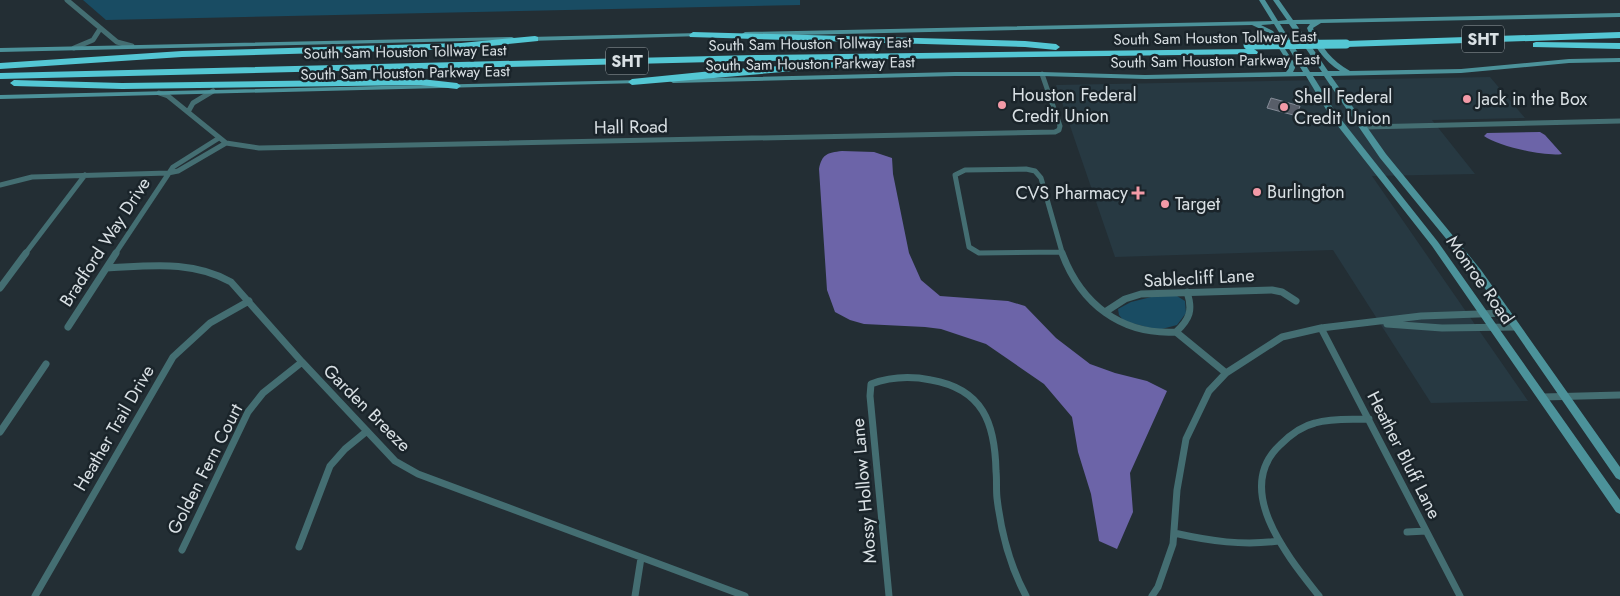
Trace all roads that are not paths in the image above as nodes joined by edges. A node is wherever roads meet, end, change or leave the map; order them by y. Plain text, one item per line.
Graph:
1 (67, 0) edge
2 (1262, 0) edge
3 (1276, 0) edge
4 (1620, 15) edge
5 (1277, 22) junction
6 (1292, 22) junction
7 (1320, 22) junction
8 (1253, 23) junction
9 (1620, 28) edge
10 (100, 29) junction
11 (692, 35) junction
12 (1620, 35) edge
13 (535, 38) junction
14 (1620, 40) edge
15 (1499, 41) junction
16 (1620, 46) edge
17 (137, 47) junction
18 (1056, 47) junction
19 (74, 48) junction
20 (1251, 48) junction
21 (0, 50) edge
22 (955, 55) junction
23 (1620, 60) edge
24 (0, 66) edge
25 (0, 71) edge
26 (1349, 73) junction
27 (1042, 74) junction
28 (1288, 74) junction
29 (1307, 74) junction
30 (1326, 74) junction
31 (0, 76) edge
32 (0, 82) edge
33 (632, 82) junction
34 (457, 86) junction
35 (213, 91) junction
36 (159, 93) junction
37 (0, 97) edge
38 (188, 112) junction
39 (1620, 121) edge
40 (1365, 127) junction
41 (219, 138) junction
42 (226, 143) junction
43 (1383, 156) junction
44 (1367, 157) junction
45 (168, 173) junction
46 (85, 175) junction
47 (0, 184) edge
48 (1456, 243) junction
49 (1435, 244) junction
50 (1063, 252) junction
51 (107, 268) junction
52 (0, 288) edge
53 (1187, 292) junction
54 (249, 301) junction
55 (1296, 301) dead end
56 (1105, 312) junction
57 (1507, 313) junction
58 (1483, 314) junction
59 (1376, 322) junction
60 (1516, 326) junction
61 (68, 327) dead end
62 (1493, 327) junction
63 (1322, 328) junction
64 (1176, 332) junction
65 (302, 362) junction
66 (46, 364) dead end
67 (1226, 373) junction
68 (1620, 396) edge
69 (1543, 397) junction
70 (1565, 397) junction
71 (1369, 419) junction
72 (367, 431) junction
73 (0, 432) edge
74 (1620, 475) edge
75 (1620, 509) edge
76 (1426, 531) junction
77 (1407, 532) dead end
78 (1174, 533) junction
79 (1278, 541) junction
80 (299, 546) dead end
81 (182, 550) dead end
82 (642, 558) junction
83 (1023, 595) edge
84 (35, 596) edge
85 (635, 596) edge
86 (745, 596) edge
87 (889, 596) edge
88 (1152, 596) edge
89 (1319, 596) edge
90 (1460, 596) edge

1 - 10 street
2 - 5 main road, Monroe Road
3 - 6 main road, Monroe Road
4 - 7 main road, South Sam Houston Parkway East
5 - 6 main road, South Sam Houston Parkway East
5 - 8 main road, South Sam Houston Parkway East
5 - 29 main road, Monroe Road
6 - 7 main road, South Sam Houston Parkway East
6 - 30 main road, Monroe Road
7 - 26 main road
8 - 11 main road, South Sam Houston Parkway East
8 - 28 main road
9 - 15 highway
10 - 17 street
10 - 19 street
11 - 13 main road, South Sam Houston Parkway East
11 - 18 highway
12 - 15 highway, South Sam Houston Tollway East / SHT
13 - 17 main road, South Sam Houston Parkway East
13 - 24 highway
14 - 15 highway, South Sam Houston Tollway East / SHT
15 - 16 highway
15 - 20 highway, South Sam Houston Tollway East / SHT
17 - 19 main road, South Sam Houston Parkway East
18 - 20 highway, South Sam Houston Tollway East / SHT
18 - 25 highway, South Sam Houston Tollway East / SHT
19 - 21 main road, South Sam Houston Parkway East
20 - 22 highway, South Sam Houston Tollway East / SHT
22 - 31 highway, South Sam Houston Tollway East / SHT
22 - 33 highway
23 - 26 main road, South Sam Houston Parkway East
26 - 30 main road, South Sam Houston Parkway East
27 - 28 main road, South Sam Houston Parkway East
27 - 33 main road, South Sam Houston Parkway East
27 - 42 street, Hall Road
28 - 29 main road, South Sam Houston Parkway East
29 - 30 main road, South Sam Houston Parkway East
29 - 44 main road, Monroe Road
30 - 40 main road, Monroe Road
32 - 34 highway
33 - 34 main road, South Sam Houston Parkway East
34 - 35 main road, South Sam Houston Parkway East
35 - 36 main road, South Sam Houston Parkway East
35 - 38 street
36 - 37 main road, South Sam Houston Parkway East
36 - 38 street, Hall Road
38 - 41 street, Hall Road
39 - 40 street
40 - 43 main road, Monroe Road
41 - 42 street, Hall Road
41 - 45 street
42 - 45 street
43 - 44 main road
43 - 48 main road, Monroe Road
44 - 49 main road, Monroe Road
45 - 46 street
45 - 51 street, Bradford Way Drive
46 - 47 street
46 - 52 street
48 - 49 main road
48 - 57 main road, Monroe Road
49 - 58 main road, Monroe Road
50 - 50 street
50 - 56 street
51 - 54 street, Garden Breeze
51 - 61 street, Bradford Way Drive
53 - 55 street, Sablecliff Lane
53 - 56 street, Sablecliff Lane
53 - 64 street
54 - 65 street, Garden Breeze
54 - 84 street, Heather Trail Drive
56 - 64 street
57 - 58 street
57 - 60 main road, Monroe Road
58 - 59 street
58 - 62 main road, Monroe Road
59 - 62 street
59 - 63 street
60 - 62 street
60 - 70 main road, Monroe Road
62 - 69 main road, Monroe Road
63 - 67 street
63 - 71 street, Heather Bluff Lane
64 - 67 street
65 - 72 street, Garden Breeze
65 - 81 street, Golden Fern Court
66 - 73 street
67 - 78 street
68 - 70 street
69 - 70 street
69 - 75 main road, Monroe Road
70 - 74 main road, Monroe Road
71 - 76 street, Heather Bluff Lane
71 - 79 street
72 - 80 street
72 - 82 street, Garden Breeze
76 - 77 street
76 - 90 street, Heather Bluff Lane
78 - 79 street
78 - 88 street
79 - 89 street
82 - 85 street
82 - 86 street, Garden Breeze
83 - 87 street, Mossy Hollow Lane

